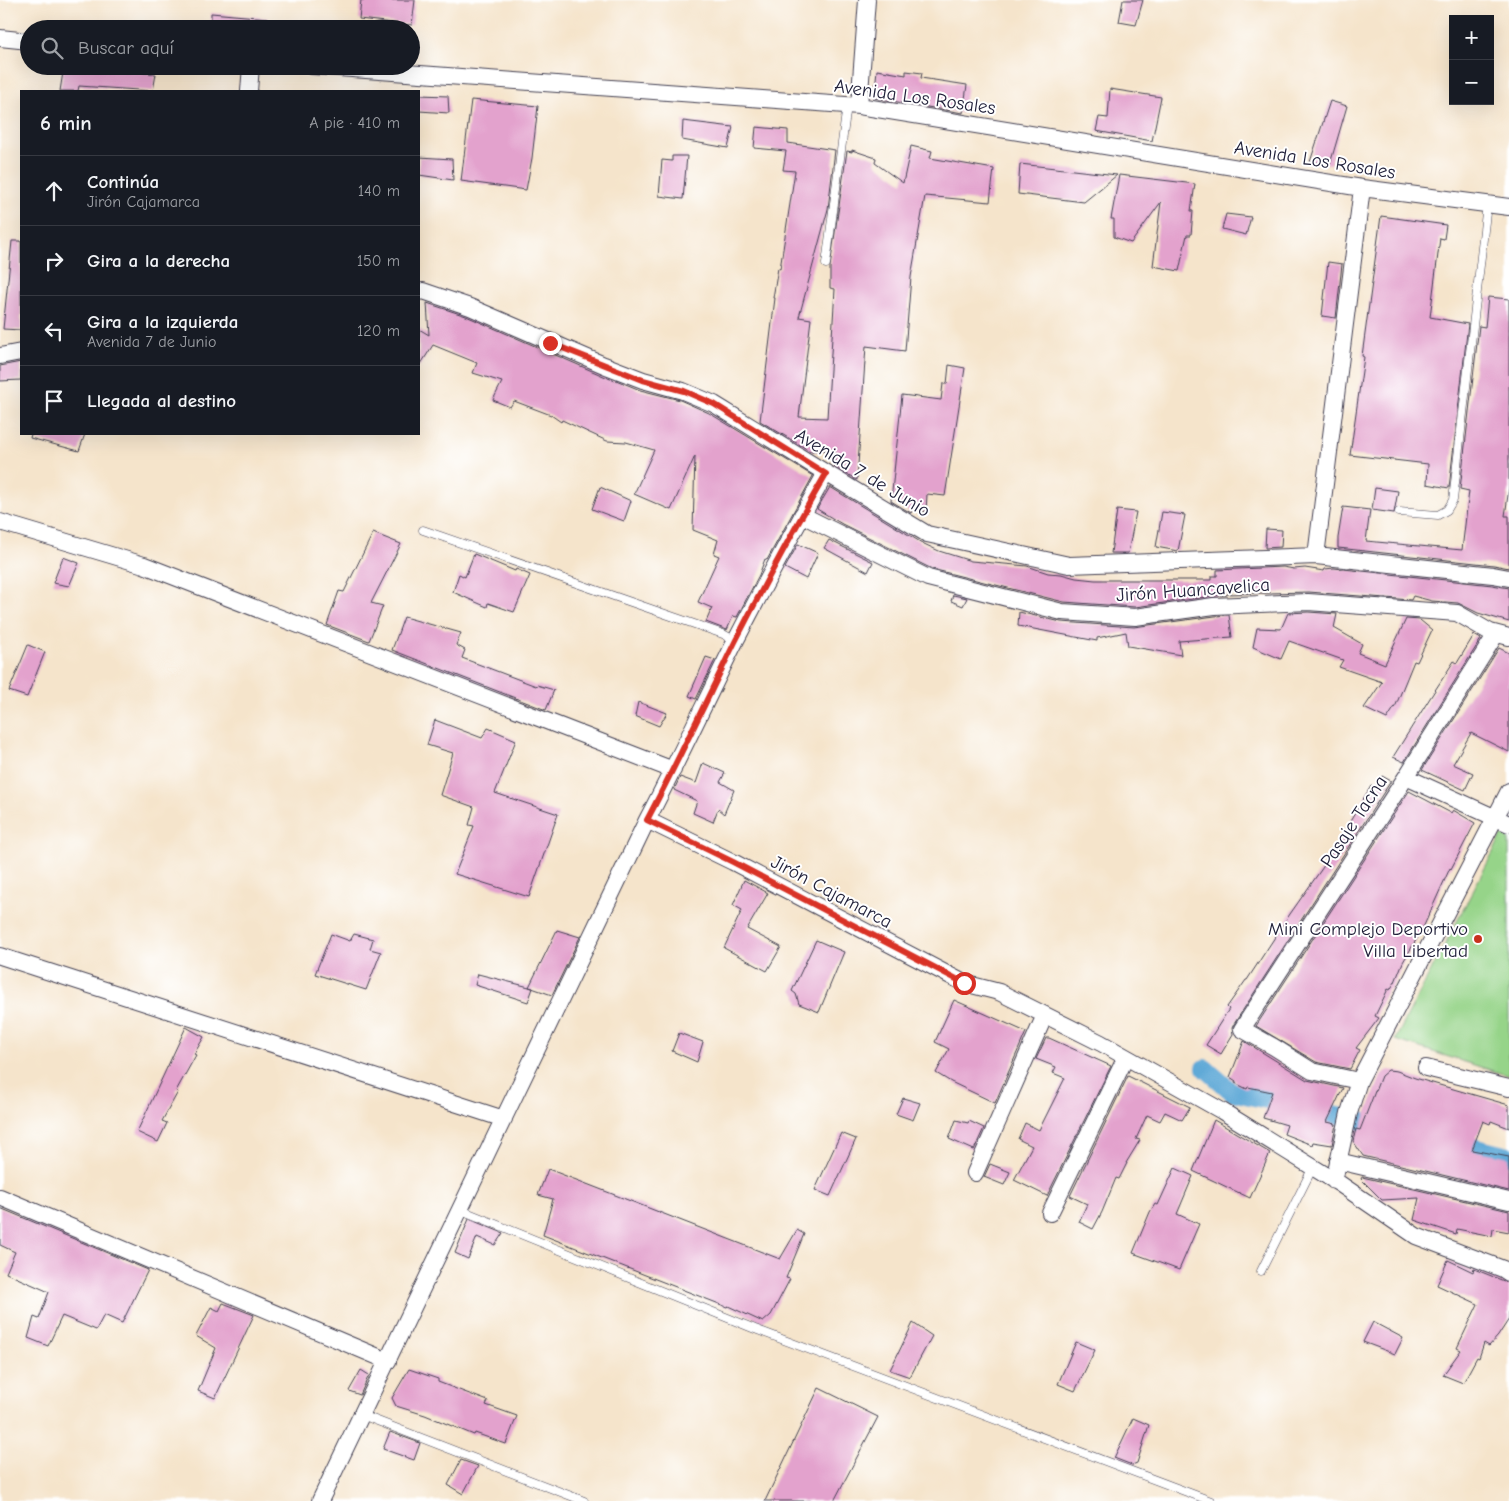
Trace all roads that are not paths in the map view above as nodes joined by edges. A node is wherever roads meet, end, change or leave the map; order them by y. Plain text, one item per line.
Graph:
1 (867, 0) edge
2 (0, 38) edge
3 (20, 40) edge
4 (420, 74) edge
5 (250, 75) edge
6 (249, 90) edge
7 (853, 105) junction
8 (1362, 188) junction
9 (1487, 204) junction
10 (1509, 207) edge
11 (826, 264) dead end
12 (420, 292) edge
13 (20, 352) edge
14 (0, 356) edge
15 (826, 474) junction
16 (1399, 512) dead end
17 (802, 515) junction
18 (0, 522) edge
19 (424, 530) dead end
20 (1316, 556) junction
21 (1509, 578) edge
22 (1502, 636) edge
23 (736, 641) junction
24 (673, 770) junction
25 (1406, 777) junction
26 (1509, 791) edge
27 (647, 820) junction
28 (1502, 821) edge
29 (0, 956) edge
30 (1045, 1016) junction
31 (1126, 1057) junction
32 (1426, 1068) dead end
33 (1359, 1081) junction
34 (1509, 1088) edge
35 (504, 1119) junction
36 (1338, 1161) junction
37 (1313, 1167) junction
38 (975, 1173) dead end
39 (1334, 1180) junction
40 (0, 1196) edge
41 (1509, 1201) edge
42 (461, 1210) junction
43 (1050, 1212) dead end
44 (1261, 1271) dead end
45 (1509, 1273) edge
46 (388, 1362) junction
47 (362, 1415) junction
48 (320, 1501) edge
49 (584, 1501) edge
50 (1211, 1501) edge

1 - 7 street
2 - 3 street
4 - 7 street, Avenida Los Rosales
5 - 6 street
7 - 8 street, Avenida Los Rosales
7 - 11 lane
8 - 9 street, Avenida Los Rosales
8 - 20 street
9 - 10 street, Avenida Los Rosales
9 - 16 lane
12 - 15 street, Avenida 7 de Junio
13 - 14 street
15 - 17 street
15 - 20 street, Avenida 7 de Junio
17 - 22 street, Jirón Huancavelica
17 - 23 street
18 - 24 street
19 - 23 lane
20 - 21 street, Avenida 7 de Junio
22 - 25 street, Pasaje Tacna
23 - 24 street
24 - 27 street
25 - 28 street
25 - 33 street, Pasaje Tacna
26 - 28 street
27 - 30 street, Jirón Cajamarca
27 - 35 street
28 - 33 street
29 - 35 street
30 - 31 street, Jirón Cajamarca
30 - 38 street
31 - 37 street, Jirón Cajamarca
31 - 43 street
32 - 34 street
33 - 36 street
35 - 42 street
36 - 39 street
36 - 41 street
37 - 39 street, Jirón Cajamarca
37 - 44 lane
39 - 45 street, Jirón Cajamarca
40 - 46 street
42 - 46 street
42 - 50 lane
46 - 47 street
47 - 48 street
47 - 49 lane

